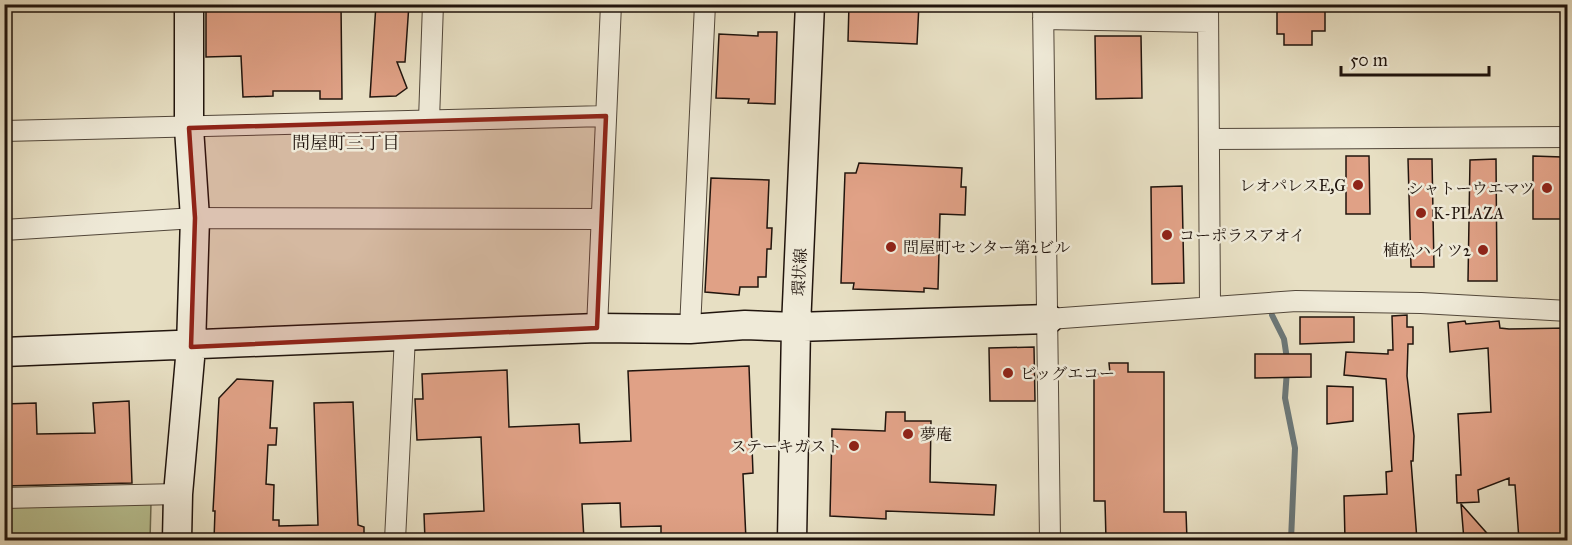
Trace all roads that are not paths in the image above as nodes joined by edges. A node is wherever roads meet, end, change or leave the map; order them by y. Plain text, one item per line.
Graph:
1 (189, 4) edge
2 (433, 4) edge
3 (611, 4) edge
4 (705, 4) edge
5 (810, 4) edge
6 (1043, 12) edge
7 (1208, 13) edge
8 (606, 116) junction
9 (429, 120) junction
10 (189, 128) junction
11 (4, 131) edge
12 (1568, 137) edge
13 (1209, 139) junction
14 (195, 218) junction
15 (600, 219) junction
16 (4, 230) edge
17 (1210, 307) junction
18 (1568, 311) edge
19 (1049, 319) junction
20 (796, 327) junction
21 (597, 328) junction
22 (690, 329) junction
23 (405, 336) junction
24 (191, 347) junction
25 (4, 352) edge
26 (178, 494) junction
27 (4, 498) edge
28 (177, 540) edge
29 (395, 540) edge
30 (792, 540) edge
31 (1050, 540) edge

1 - 10 street
2 - 9 street
3 - 8 street
4 - 22 street
5 - 20 street, 環状線
6 - 7 street
6 - 19 street
7 - 13 street
8 - 9 street
8 - 15 street
9 - 10 street
10 - 11 street
10 - 14 street
12 - 13 street
13 - 17 street
14 - 15 street
14 - 16 street
14 - 24 street
15 - 21 street
17 - 18 street
17 - 19 street
19 - 20 street
19 - 31 street
20 - 22 street
20 - 30 street, 環状線
21 - 22 street
21 - 23 street
23 - 24 street
23 - 29 street
24 - 25 street
24 - 26 street
26 - 27 street
26 - 28 street

